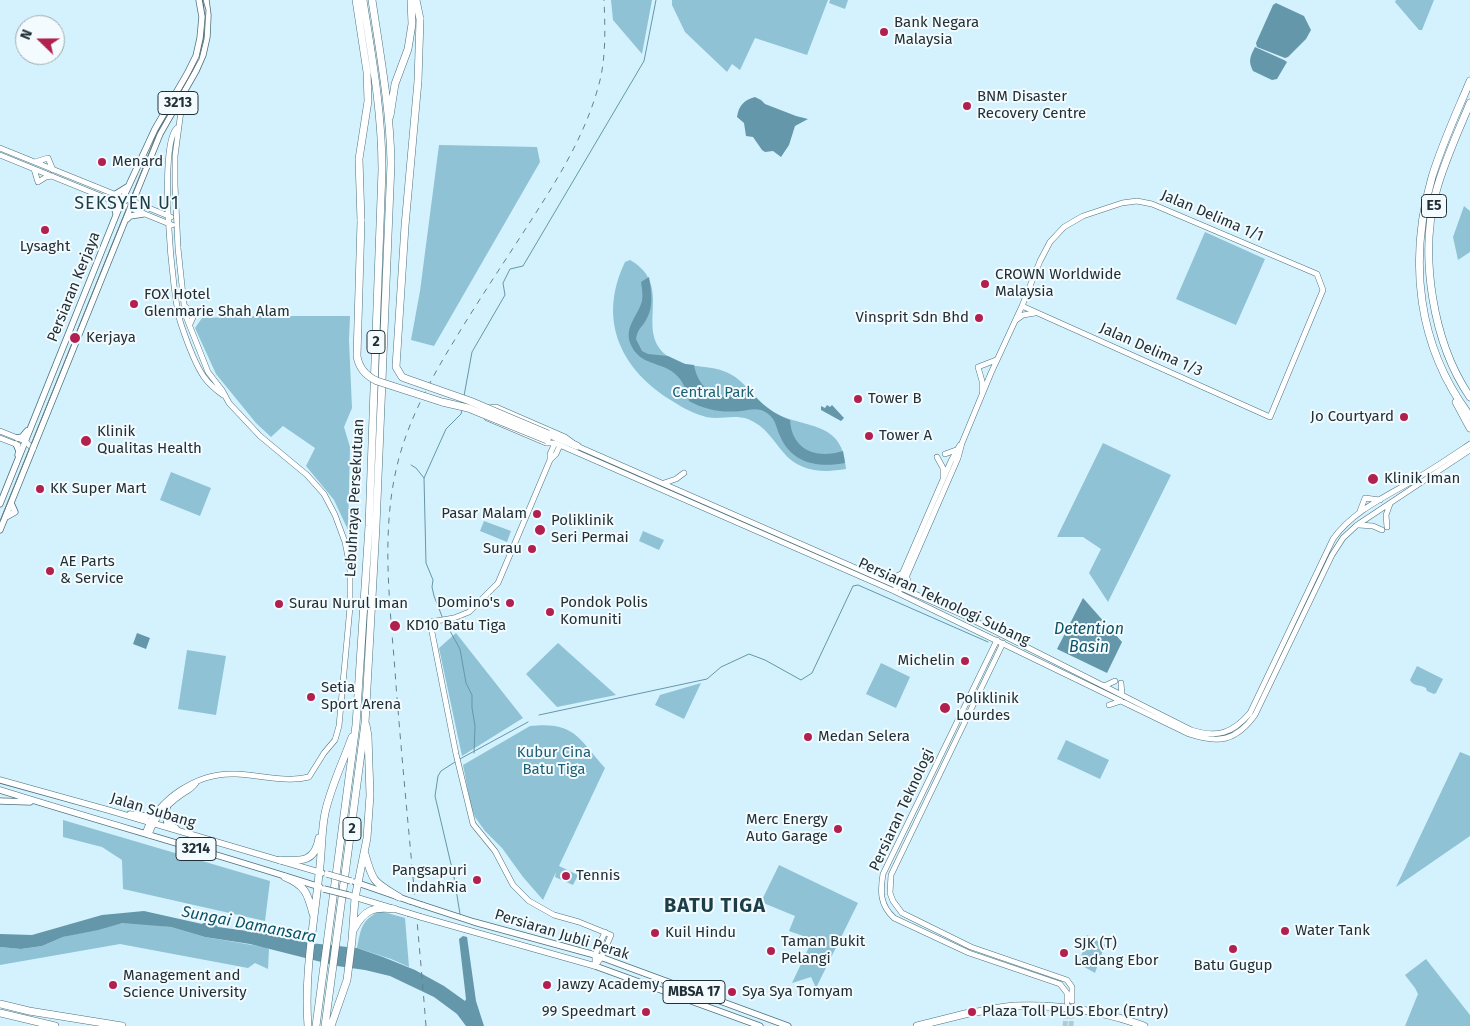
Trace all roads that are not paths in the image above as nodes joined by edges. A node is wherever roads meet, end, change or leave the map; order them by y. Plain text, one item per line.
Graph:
1 (199, 0) edge
2 (206, 0) edge
3 (356, 0) edge
4 (363, 0) edge
5 (372, 0) edge
6 (411, 0) edge
7 (416, 0) edge
8 (1470, 81) edge
9 (183, 95) junction
10 (1470, 103) edge
11 (389, 120) junction
12 (178, 127) junction
13 (0, 148) edge
14 (0, 155) edge
15 (34, 165) junction
16 (53, 173) junction
17 (128, 186) junction
18 (114, 198) junction
19 (122, 201) junction
20 (168, 204) junction
21 (132, 205) junction
22 (157, 211) junction
23 (143, 214) junction
24 (116, 216) junction
25 (168, 216) junction
26 (176, 219) junction
27 (158, 220) junction
28 (125, 221) junction
29 (169, 224) junction
30 (177, 227) junction
31 (170, 237) junction
32 (1022, 306) junction
33 (176, 307) junction
34 (191, 312) junction
35 (1038, 313) junction
36 (1015, 320) junction
37 (181, 324) junction
38 (190, 325) junction
39 (997, 360) junction
40 (1452, 390) junction
41 (224, 396) junction
42 (981, 397) junction
43 (1470, 397) edge
44 (39, 408) junction
45 (1470, 416) edge
46 (1270, 417) joint
47 (1470, 428) edge
48 (0, 431) edge
49 (0, 438) edge
50 (547, 439) junction
51 (17, 441) junction
52 (962, 443) junction
53 (24, 444) junction
54 (557, 444) junction
55 (1470, 444) edge
56 (577, 446) junction
57 (33, 449) junction
58 (956, 450) junction
59 (1470, 450) edge
60 (550, 454) junction
61 (945, 454) dead end
62 (937, 457) dead end
63 (550, 460) junction
64 (604, 461) junction
65 (1450, 461) junction
66 (684, 473) dead end
67 (12, 474) junction
68 (943, 480) junction
69 (663, 483) junction
70 (1382, 499) junction
71 (0, 504) edge
72 (1390, 504) junction
73 (1358, 514) junction
74 (1357, 525) junction
75 (1387, 527) dead end
76 (0, 530) edge
77 (1382, 530) dead end
78 (791, 542) junction
79 (905, 576) junction
80 (882, 579) junction
81 (900, 586) junction
82 (896, 593) junction
83 (913, 593) junction
84 (991, 630) junction
85 (989, 636) junction
86 (1000, 641) junction
87 (1016, 642) junction
88 (992, 651) junction
89 (1019, 651) junction
90 (999, 652) junction
91 (1115, 681) dead end
92 (1121, 683) dead end
93 (1103, 689) junction
94 (1122, 698) junction
95 (1104, 700) dead end
96 (1109, 705) dead end
97 (365, 723) junction
98 (356, 725) junction
99 (0, 780) edge
100 (196, 782) junction
101 (0, 790) edge
102 (0, 801) edge
103 (40, 802) junction
104 (167, 808) junction
105 (108, 810) junction
106 (156, 812) junction
107 (325, 814) junction
108 (150, 823) junction
109 (147, 834) junction
110 (191, 836) junction
111 (364, 851) junction
112 (280, 860) junction
113 (320, 872) junction
114 (327, 874) joint
115 (284, 877) junction
116 (355, 882) junction
117 (321, 888) junction
118 (351, 896) junction
119 (399, 897) junction
120 (394, 909) junction
121 (314, 917) junction
122 (353, 931) junction
123 (605, 932) junction
124 (598, 956) junction
125 (595, 966) junction
126 (0, 1004) edge
127 (0, 1013) edge
128 (55, 1026) edge
129 (122, 1026) edge
130 (308, 1026) edge
131 (316, 1026) edge
132 (325, 1026) edge
133 (331, 1026) edge
134 (760, 1026) edge
135 (788, 1026) edge
136 (917, 1026) edge
137 (1144, 1026) edge

1 - 17 main road, Persiaran Kerjaya / 3213
2 - 9 main road, Persiaran Kerjaya / 3213
3 - 50 highway, bridge
4 - 98 highway, Lebuhraya Persekutuan / 2
5 - 11 highway, Lebuhraya Persekutuan / 2
6 - 11 highway
7 - 50 highway, bridge
8 - 40 highway, E5
9 - 12 street
9 - 21 main road, Persiaran Kerjaya / 3213
10 - 43 highway, E5
11 - 97 highway, Lebuhraya Persekutuan / 2
12 - 20 street
12 - 26 street
13 - 15 street
14 - 15 street
15 - 16 street
15 - 16 street
15 - 16 street
16 - 18 street
17 - 18 main road
17 - 19 main road, Persiaran Kerjaya / 3213
18 - 19 street
18 - 24 main road
19 - 21 street
19 - 24 main road, Persiaran Kerjaya / 3213
20 - 22 street
20 - 25 street
21 - 22 street
21 - 23 street
21 - 28 main road, Persiaran Kerjaya / 3213
22 - 25 street
23 - 27 street
23 - 28 main road
24 - 44 main road, Persiaran Kerjaya / 3213
25 - 26 street
25 - 29 street
26 - 30 street
27 - 29 street
27 - 31 street
28 - 57 main road, Persiaran Kerjaya / 3213
29 - 30 street
29 - 31 street
30 - 34 street
31 - 33 street
32 - 35 street, Jalan Delima 1/3
32 - 36 street, Jalan Delima 1/1
32 - 46 street, Jalan Delima 1/1
33 - 34 street
33 - 37 street
34 - 37 street
34 - 38 street
34 - 38 street
35 - 36 street
35 - 46 street, Jalan Delima 1/3
36 - 39 street, Jalan Delima 1/1
37 - 41 street
38 - 41 street
39 - 42 street, Jalan Delima 1/1
39 - 42 street
40 - 45 highway, E5
40 - 47 highway
41 - 100 street
42 - 52 street, Jalan Delima 1/1
44 - 51 main road
44 - 53 main road, Persiaran Kerjaya / 3213
48 - 51 street
49 - 51 street
50 - 54 highway
50 - 56 highway
50 - 56 street, Persiaran Teknologi Subang
50 - 60 street
51 - 53 street
51 - 67 main road
52 - 58 street, Jalan Delima 1/1
52 - 79 street, Jalan Delima 1/1
53 - 57 street
53 - 67 main road, Persiaran Kerjaya / 3213
54 - 60 street
54 - 63 street
54 - 64 street, Persiaran Teknologi Subang
55 - 65 street
56 - 64 street, Persiaran Teknologi Subang
57 - 76 main road, Persiaran Kerjaya / 3213
58 - 61 street
58 - 68 street, Jalan Delima 1/1
59 - 65 street
60 - 63 street
62 - 68 street
63 - 123 street
64 - 69 street, Persiaran Teknologi Subang
64 - 78 street, Persiaran Teknologi Subang
65 - 70 street, Persiaran Teknologi Subang
65 - 72 street, Persiaran Teknologi Subang
66 - 69 street
67 - 71 main road, Persiaran Kerjaya / 3213
68 - 79 street, Jalan Delima 1/1
69 - 78 street, Persiaran Teknologi Subang
70 - 73 street, Persiaran Teknologi Subang
70 - 73 street
72 - 74 street, Persiaran Teknologi Subang
72 - 75 street
73 - 94 street, Persiaran Teknologi Subang
74 - 77 street
74 - 94 street, Persiaran Teknologi Subang
78 - 80 street, Persiaran Teknologi Subang
78 - 82 street, Persiaran Teknologi Subang
79 - 80 street
79 - 81 street, Jalan Delima 1/1
79 - 83 street
80 - 81 street, Persiaran Teknologi Subang
81 - 82 street, Jalan Delima 1/1
81 - 83 street, Persiaran Teknologi Subang
82 - 85 street, Persiaran Teknologi Subang
83 - 84 street, Persiaran Teknologi Subang
84 - 86 street
84 - 87 street, Persiaran Teknologi Subang
85 - 86 street, Persiaran Teknologi Subang
85 - 88 street
86 - 87 street
86 - 88 street, Persiaran Teknologi
86 - 89 street, Persiaran Teknologi Subang
86 - 90 street, Persiaran Teknologi
87 - 93 street, Persiaran Teknologi Subang
88 - 90 street, Persiaran Teknologi
89 - 90 street
89 - 93 street, Persiaran Teknologi Subang
91 - 93 street
92 - 94 street
93 - 94 street, Persiaran Teknologi Subang
93 - 95 street
94 - 96 street
97 - 111 highway
97 - 132 highway, Lebuhraya Persekutuan / 2
98 - 107 highway
98 - 131 highway, Lebuhraya Persekutuan / 2
99 - 105 main road, Jalan Subang / 3214
100 - 104 street
100 - 106 street
101 - 103 main road, Jalan Subang / 3214
102 - 103 main road
103 - 109 main road, Jalan Subang / 3214
104 - 108 street
104 - 110 main road
105 - 106 main road
105 - 108 main road, Jalan Subang / 3214
106 - 108 street
107 - 112 highway
107 - 113 highway
108 - 109 street
108 - 110 main road, Jalan Subang / 3214
109 - 115 main road, Jalan Subang / 3214
110 - 112 main road, Jalan Subang / 3214
111 - 116 highway
111 - 119 highway
112 - 113 main road, Jalan Subang / 3214
113 - 114 main road, Jalan Subang / 3214
113 - 117 highway
114 - 116 main road, Persiaran Jubli Perak / 3214, bridge
115 - 117 main road, Jalan Subang / 3214
115 - 121 highway
116 - 118 highway
116 - 119 main road, Persiaran Jubli Perak / 3214
117 - 118 main road, Persiaran Jubli Perak / 3214, bridge
117 - 121 highway
118 - 120 main road, Persiaran Jubli Perak / 3214
118 - 122 highway
119 - 124 main road, Persiaran Jubli Perak / 3214, bridge
120 - 122 highway
120 - 125 main road, Persiaran Jubli Perak / 3214, bridge
121 - 130 highway
122 - 133 highway
123 - 124 street
123 - 124 street
124 - 125 street
124 - 135 main road, Persiaran Jubli Perak / MBSA 17
125 - 134 main road, Persiaran Jubli Perak / MBSA 17
126 - 129 highway
127 - 128 highway
136 - 137 highway

